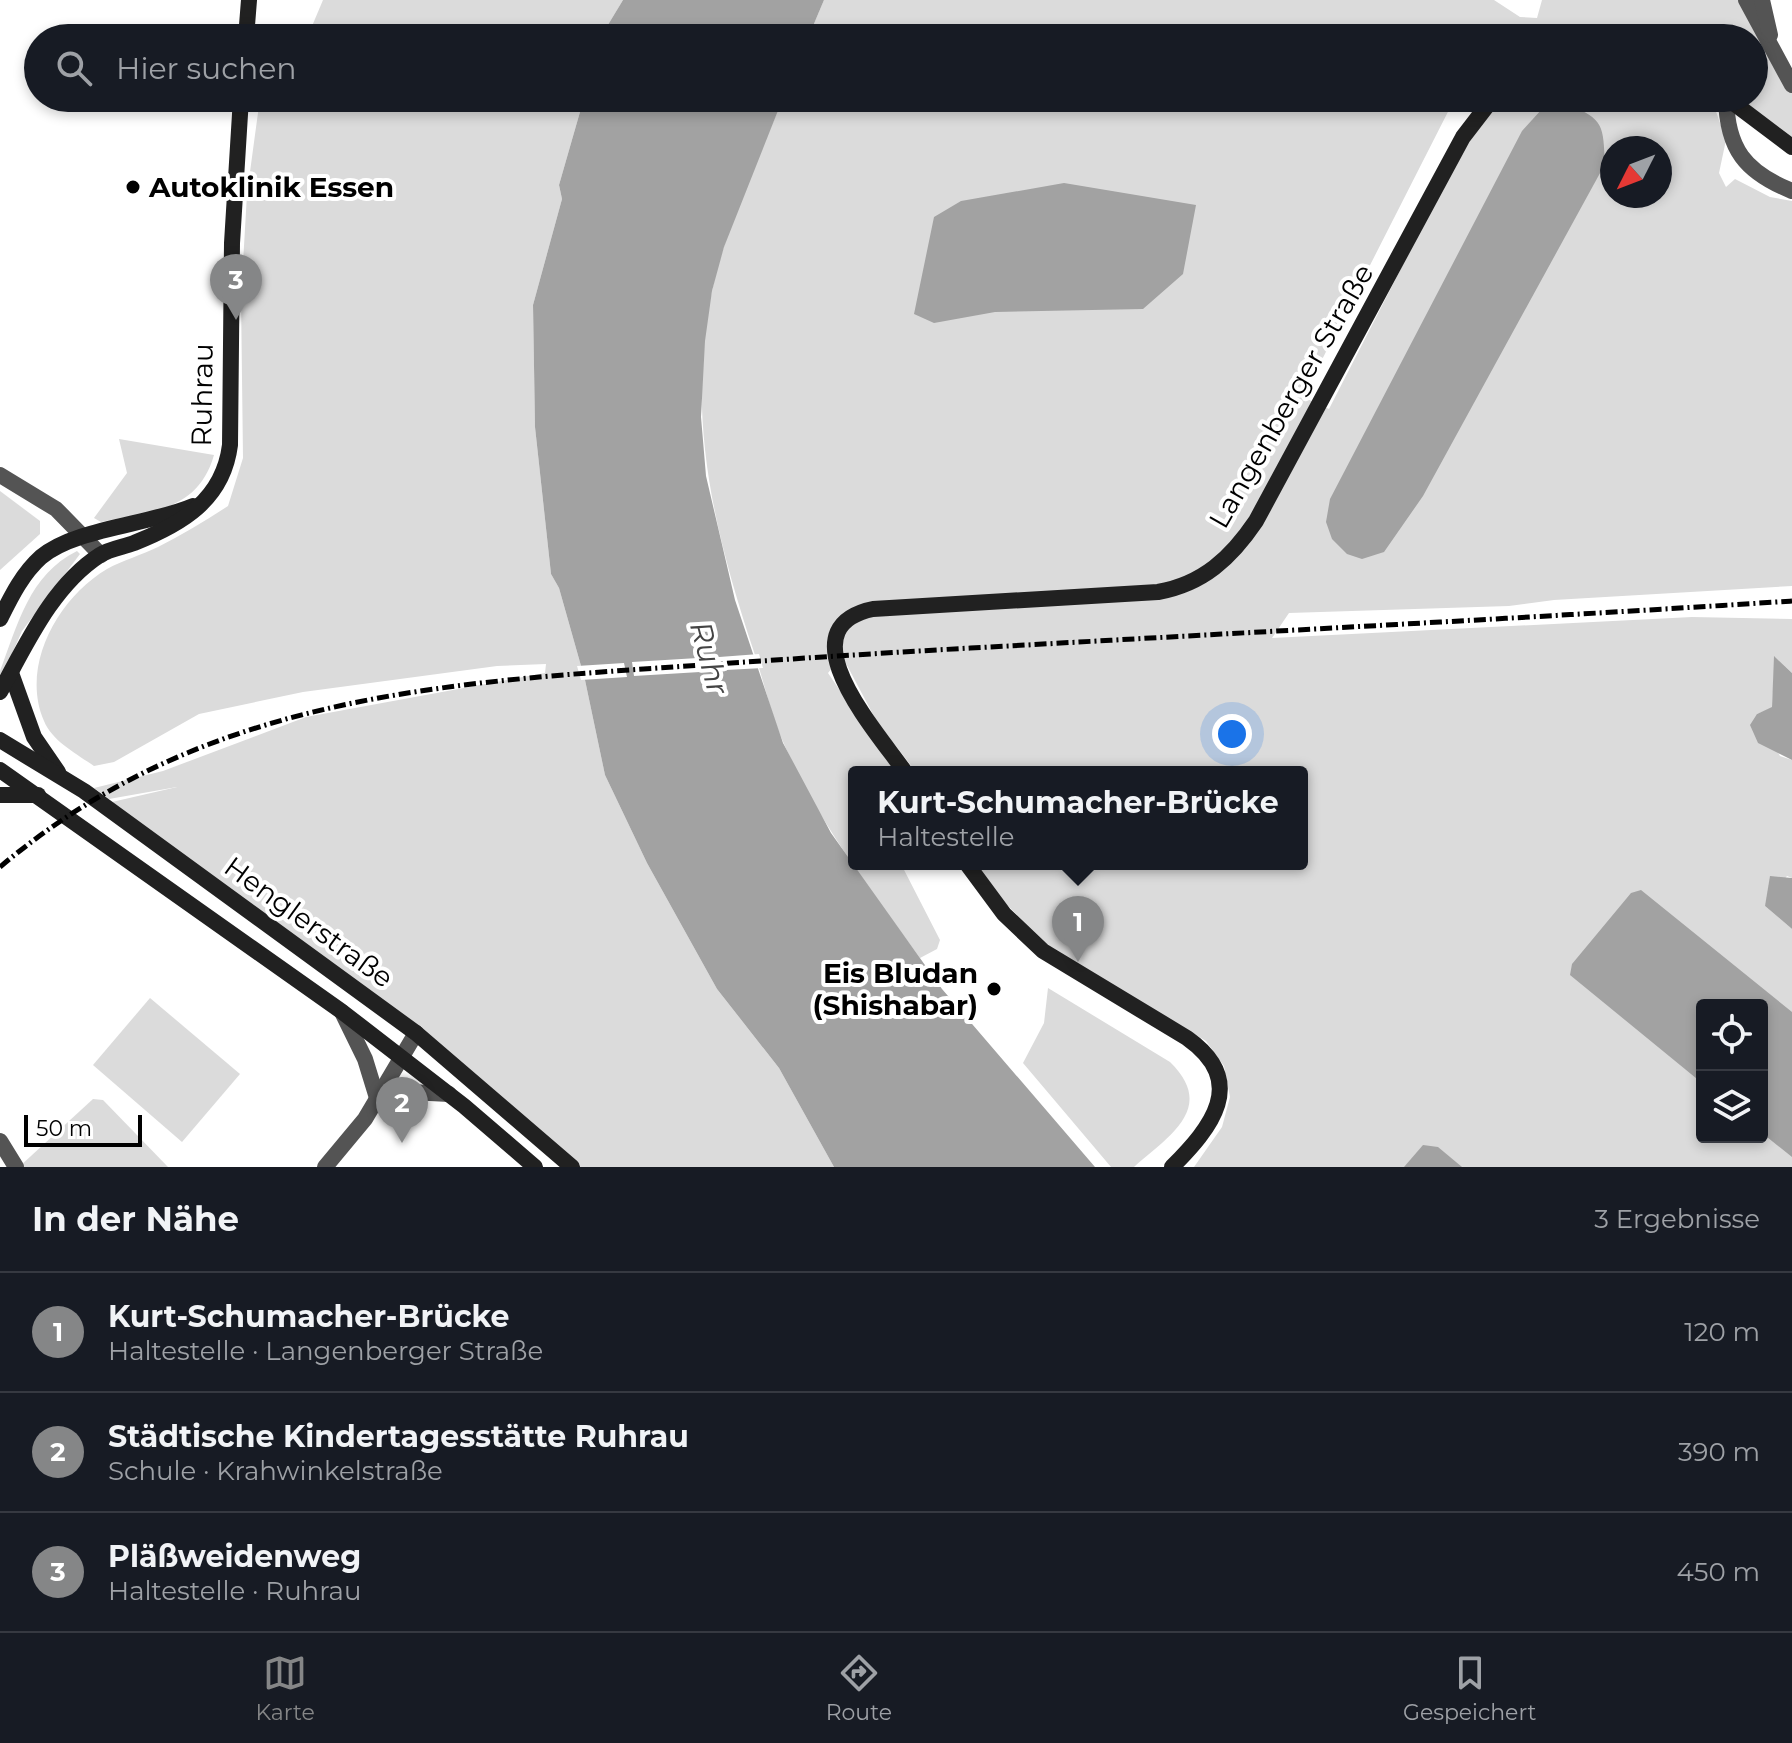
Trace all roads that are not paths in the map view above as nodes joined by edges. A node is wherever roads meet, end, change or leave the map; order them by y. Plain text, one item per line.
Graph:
1 (249, 0) edge
2 (1746, 0) edge
3 (1762, 0) edge
4 (247, 24) edge
5 (1759, 24) edge
6 (1767, 24) edge
7 (1768, 29) edge
8 (1768, 41) edge
9 (1772, 49) junction
10 (1792, 85) edge
11 (240, 112) edge
12 (1482, 112) edge
13 (1727, 112) edge
14 (1746, 112) edge
15 (1792, 147) edge
16 (1792, 191) edge
17 (0, 475) edge
18 (208, 497) junction
19 (86, 537) junction
20 (101, 555) junction
21 (0, 619) edge
22 (11, 673) junction
23 (0, 692) edge
24 (0, 740) edge
25 (901, 766) edge
26 (0, 770) edge
27 (62, 777) junction
28 (0, 795) edge
29 (40, 795) junction
30 (971, 870) edge
31 (341, 1011) junction
32 (416, 1033) junction
33 (401, 1057) junction
34 (449, 1094) junction
35 (377, 1098) junction
36 (0, 1141) edge
37 (16, 1167) edge
38 (325, 1167) edge
39 (535, 1167) edge
40 (572, 1167) edge
41 (1172, 1167) edge

1 - 4 main road
2 - 5 street
3 - 6 street
7 - 9 street
8 - 9 street
9 - 10 street
11 - 18 main road, Ruhrau
12 - 25 main road, Langenberger Straße
13 - 16 street
14 - 15 main road
17 - 19 street
18 - 19 main road
18 - 20 main road, Ruhrau
19 - 20 street
19 - 21 main road
20 - 22 main road, Ruhrau
22 - 23 main road, Ruhrau
22 - 27 main road
24 - 27 main road, Henglerstraße
26 - 29 main road, Henglerstraße
27 - 32 main road, Henglerstraße
28 - 29 main road
29 - 31 main road, Henglerstraße
30 - 41 main road
31 - 33 main road, Henglerstraße
31 - 35 street
32 - 33 street
32 - 40 main road, Henglerstraße
33 - 34 main road, Henglerstraße
33 - 35 street
34 - 35 street
34 - 39 main road, Henglerstraße
35 - 38 street
36 - 37 street

